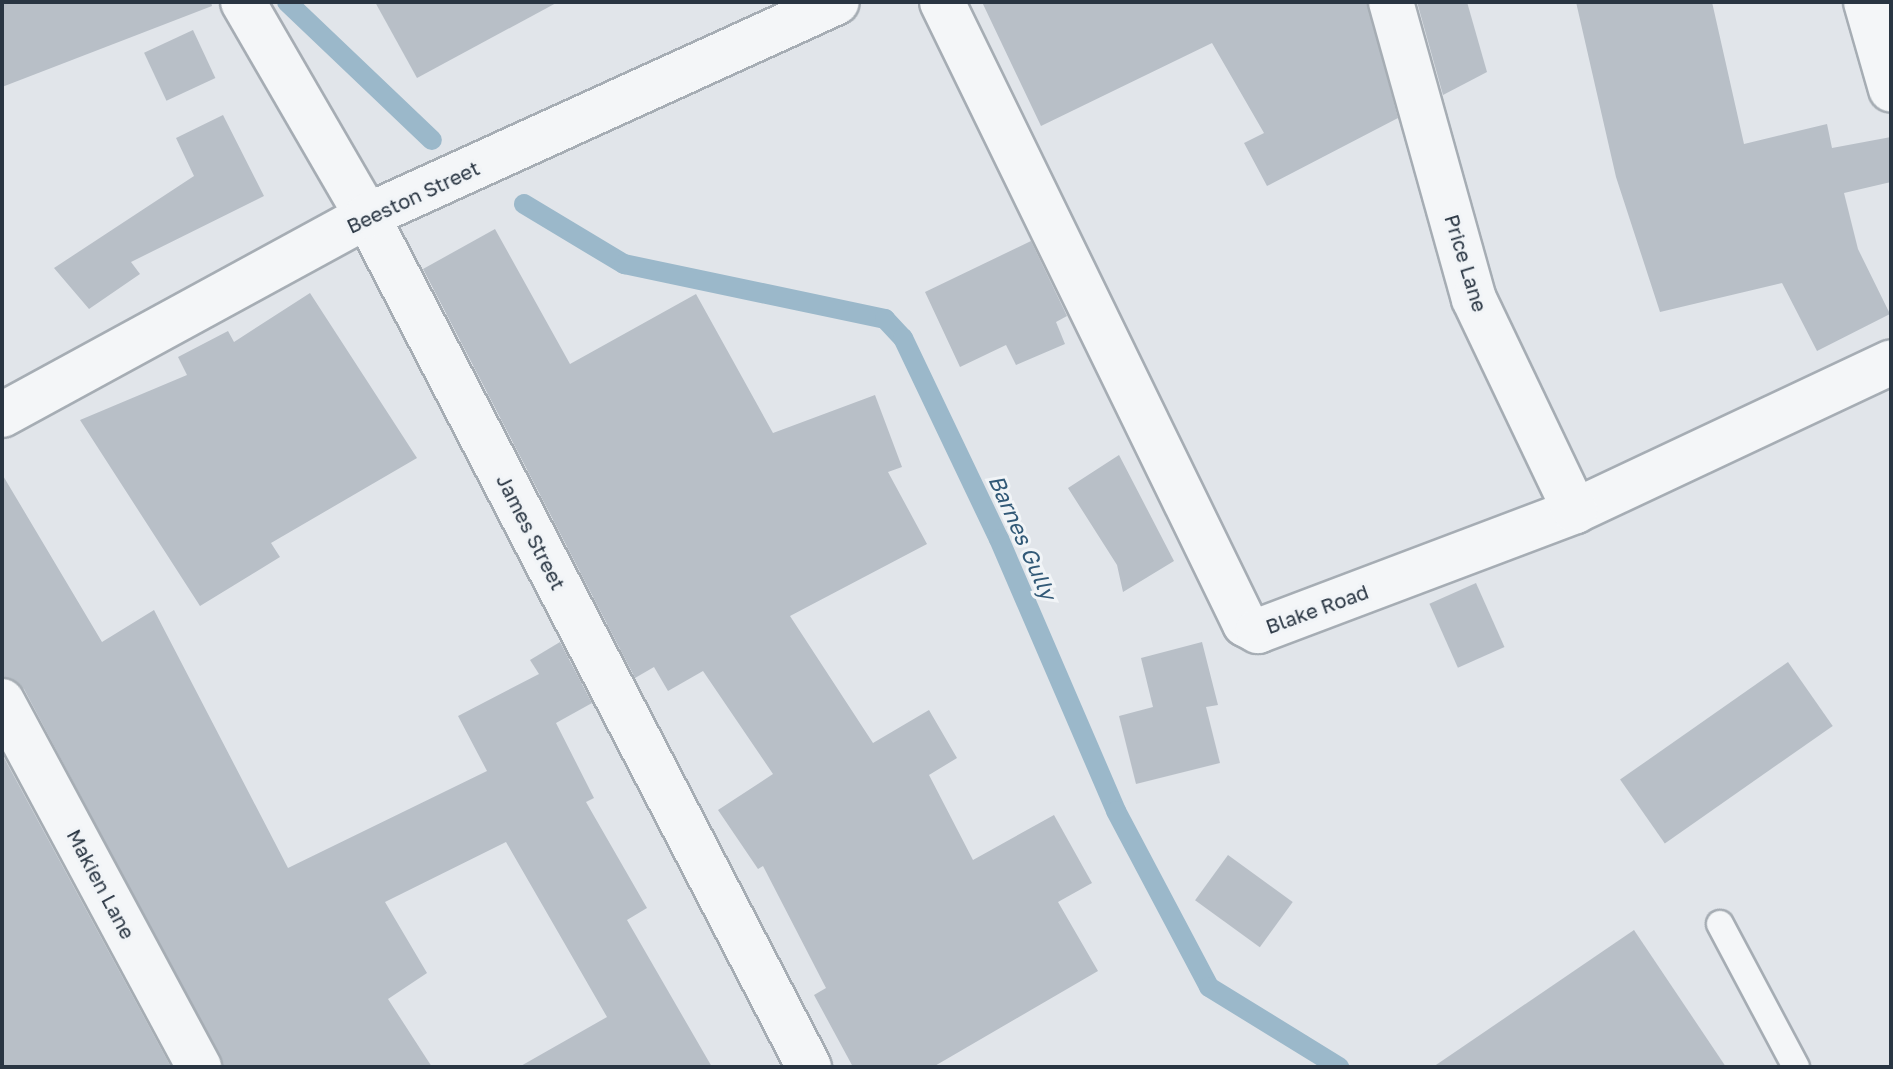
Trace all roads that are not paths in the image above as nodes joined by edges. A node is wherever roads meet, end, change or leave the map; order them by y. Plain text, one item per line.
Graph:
1 (243, 2) edge
2 (837, 2) edge
3 (942, 2) edge
4 (1391, 2) edge
5 (1866, 2) edge
6 (1891, 89) edge
7 (367, 216) junction
8 (1891, 362) edge
9 (2, 415) edge
10 (1575, 511) junction
11 (2, 701) edge
12 (1720, 924) dead end
13 (199, 1067) edge
14 (809, 1067) edge
15 (1796, 1067) edge

1 - 7 street, James Street
2 - 7 street, Beeston Street
3 - 10 street, Blake Road
4 - 10 street, Price Lane
5 - 6 street
7 - 9 street, Beeston Street
7 - 14 street, James Street
8 - 10 street, Blake Road
11 - 13 street, Makien Lane
12 - 15 lane

